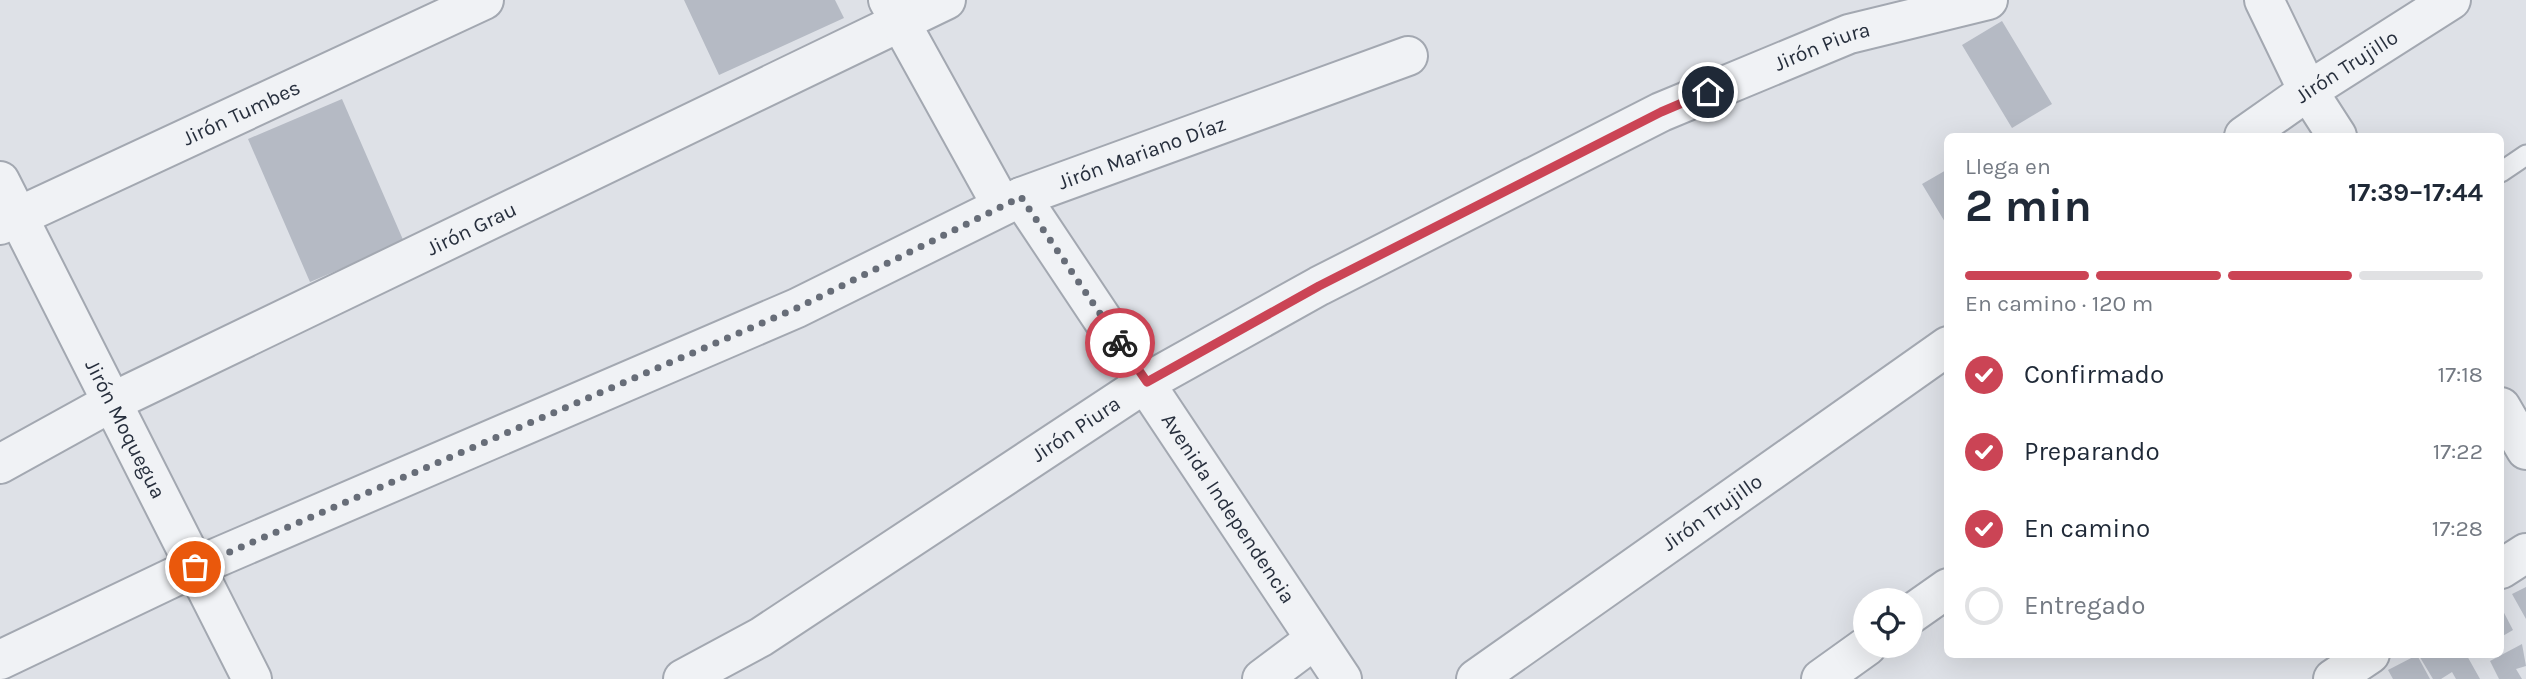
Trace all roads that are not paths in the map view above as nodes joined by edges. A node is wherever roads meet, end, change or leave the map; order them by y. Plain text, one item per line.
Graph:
1 (484, 0) edge
2 (946, 0) edge
3 (1988, 0) edge
4 (2264, 0) edge
5 (2451, 0) edge
6 (894, 10) edge
7 (1408, 56) dead end
8 (2308, 91) junction
9 (2248, 133) edge
10 (2335, 133) edge
11 (2526, 155) edge
12 (2504, 170) edge
13 (0, 181) edge
14 (1012, 201) junction
15 (8, 221) edge
16 (1944, 349) edge
17 (1147, 382) junction
18 (111, 402) junction
19 (2504, 412) edge
20 (2526, 450) edge
21 (0, 464) edge
22 (2526, 553) edge
23 (195, 567) junction
24 (2504, 567) edge
25 (1944, 591) edge
26 (1923, 606) edge
27 (1314, 640) junction
28 (1853, 656) edge
29 (2365, 658) edge
30 (0, 660) edge
31 (252, 679) edge
32 (682, 679) edge
33 (1262, 679) edge
34 (1342, 679) edge
35 (1476, 679) edge
36 (1821, 679) edge
37 (2333, 679) edge

1 - 15 street, Jirón Tumbes
2 - 6 street, Jirón Grau
3 - 17 street, Jirón Piura
4 - 8 street
5 - 8 street, Jirón Trujillo
6 - 14 street, Avenida Independencia
6 - 18 street, Jirón Grau
7 - 14 street, Jirón Mariano Díaz
8 - 9 street, Jirón Trujillo
8 - 10 street
11 - 12 lane
13 - 15 street, Jirón Moquegua
14 - 17 street, Avenida Independencia
14 - 23 street, Jirón Mariano Díaz
15 - 18 street, Jirón Moquegua
16 - 35 street, Jirón Trujillo
17 - 27 street, Avenida Independencia
17 - 32 street, Jirón Piura
18 - 21 street, Jirón Grau
18 - 23 street, Jirón Moquegua
19 - 20 street
22 - 24 street
23 - 30 street, Jirón Mariano Díaz
23 - 31 street, Jirón Moquegua
25 - 26 street
27 - 33 street
27 - 34 street, Avenida Independencia
28 - 36 street
29 - 37 street

